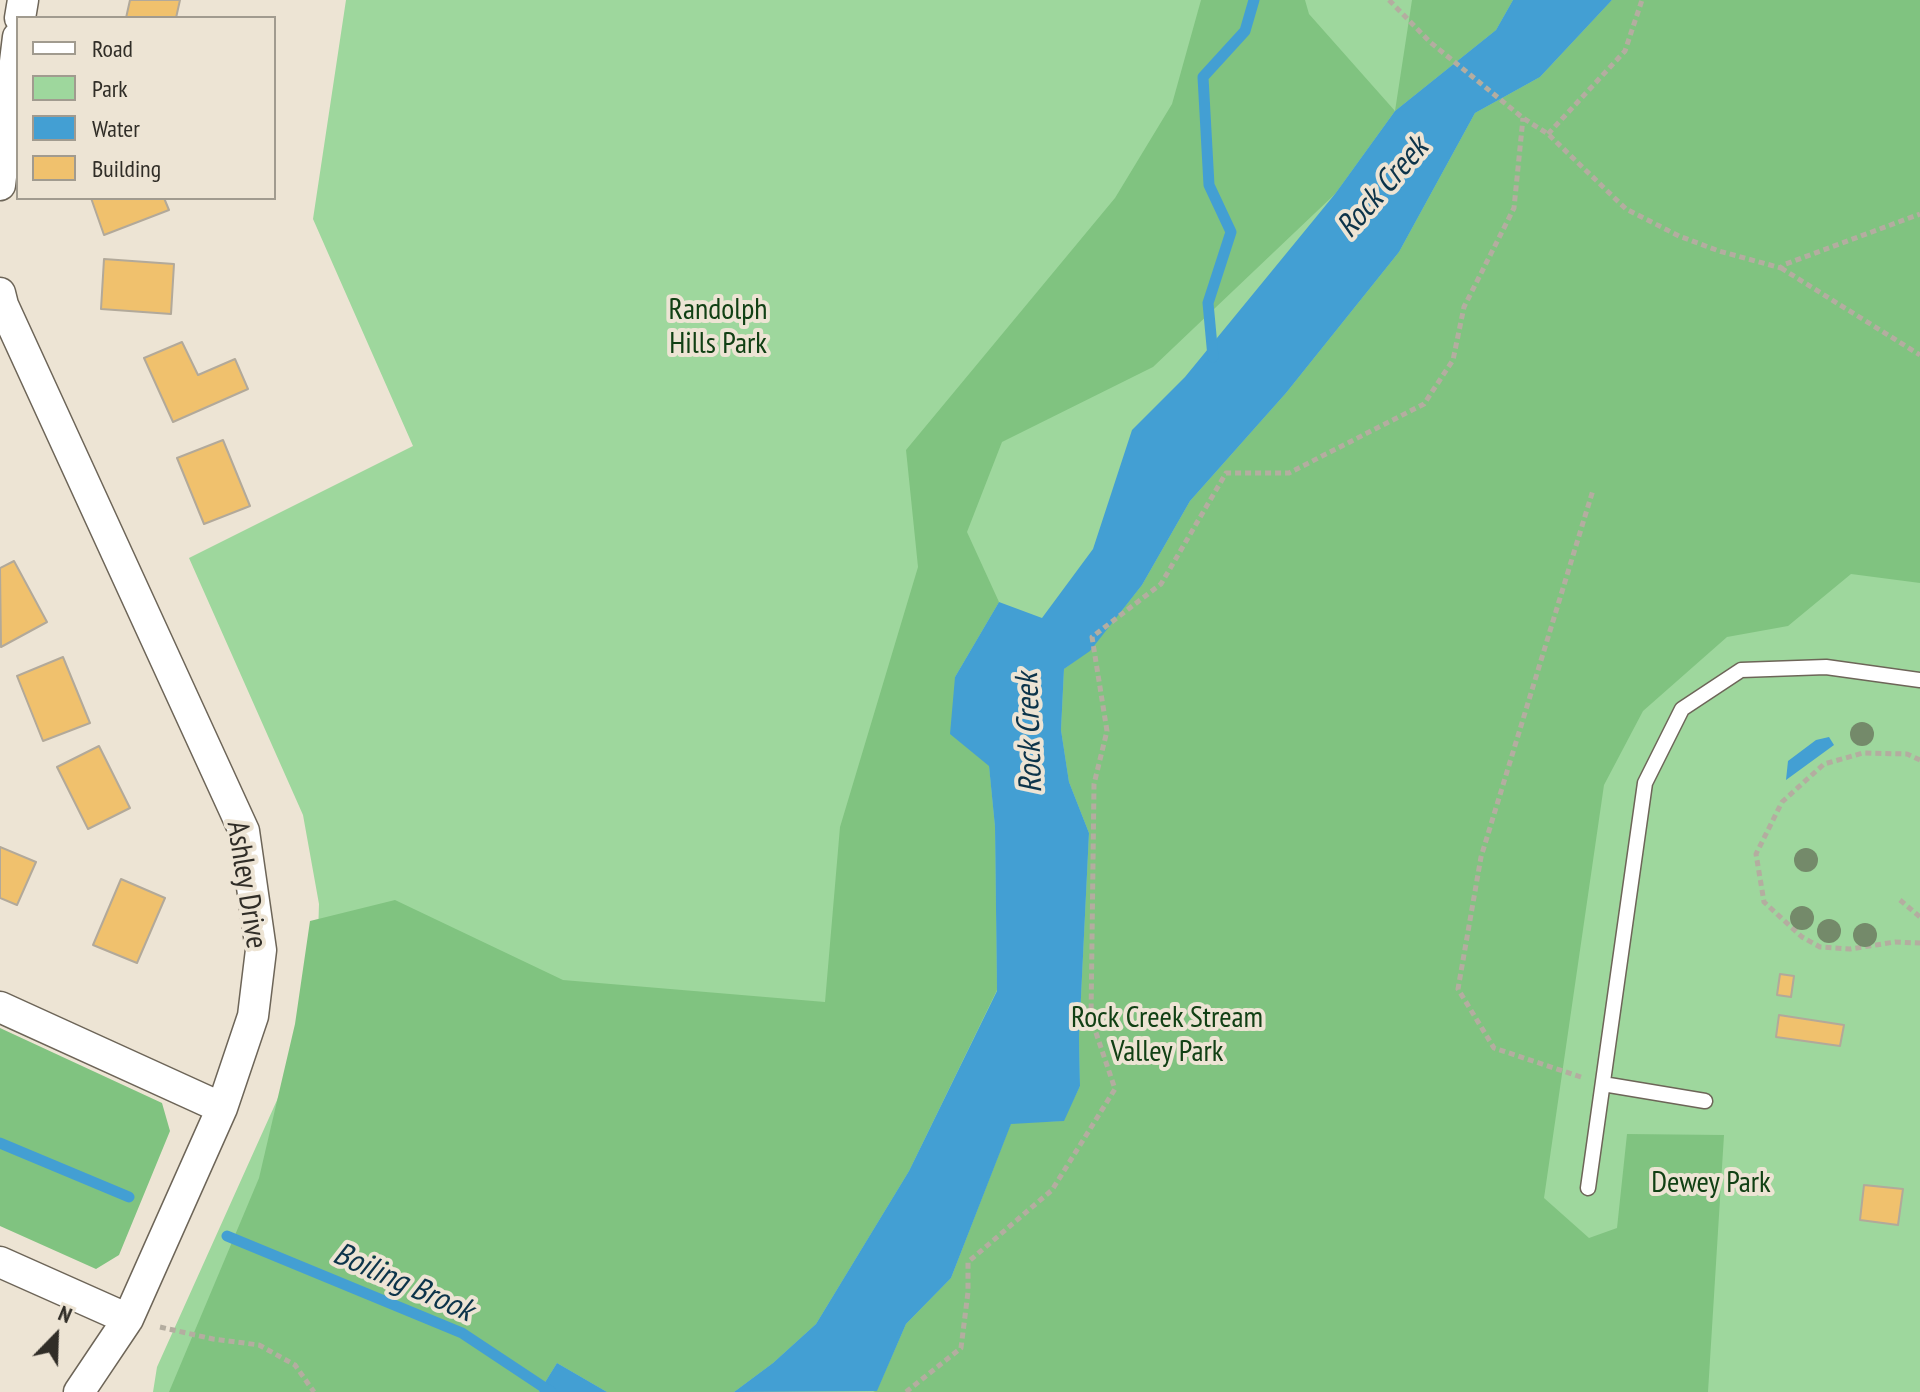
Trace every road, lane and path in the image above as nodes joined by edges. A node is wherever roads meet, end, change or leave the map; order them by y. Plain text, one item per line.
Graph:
1 (1389, 0) edge
2 (1642, 0) edge
3 (16, 53) edge
4 (1523, 118) junction
5 (1548, 134) junction
6 (0, 185) edge
7 (1920, 214) edge
8 (1781, 268) junction
9 (0, 293) edge
10 (1920, 355) edge
11 (1593, 490) dead end
12 (1920, 680) edge
13 (1920, 760) edge
14 (1900, 900) dead end
15 (1920, 917) edge
16 (1920, 943) edge
17 (0, 1007) edge
18 (1603, 1084) junction
19 (1705, 1101) dead end
20 (222, 1108) junction
21 (1588, 1188) dead end
22 (0, 1262) edge
23 (128, 1319) junction
24 (79, 1392) edge
25 (314, 1392) edge
26 (906, 1392) edge

1 - 4 path
2 - 5 path
3 - 6 street
4 - 5 path
4 - 26 path
5 - 8 path
7 - 8 path
8 - 10 path
9 - 20 street, Ashley Drive
11 - 18 path
12 - 18 lane
13 - 16 path
14 - 15 path
17 - 20 street
18 - 19 lane
18 - 21 lane
20 - 23 street, Ashley Drive
22 - 23 street
23 - 24 street, Ashley Drive
23 - 25 path

